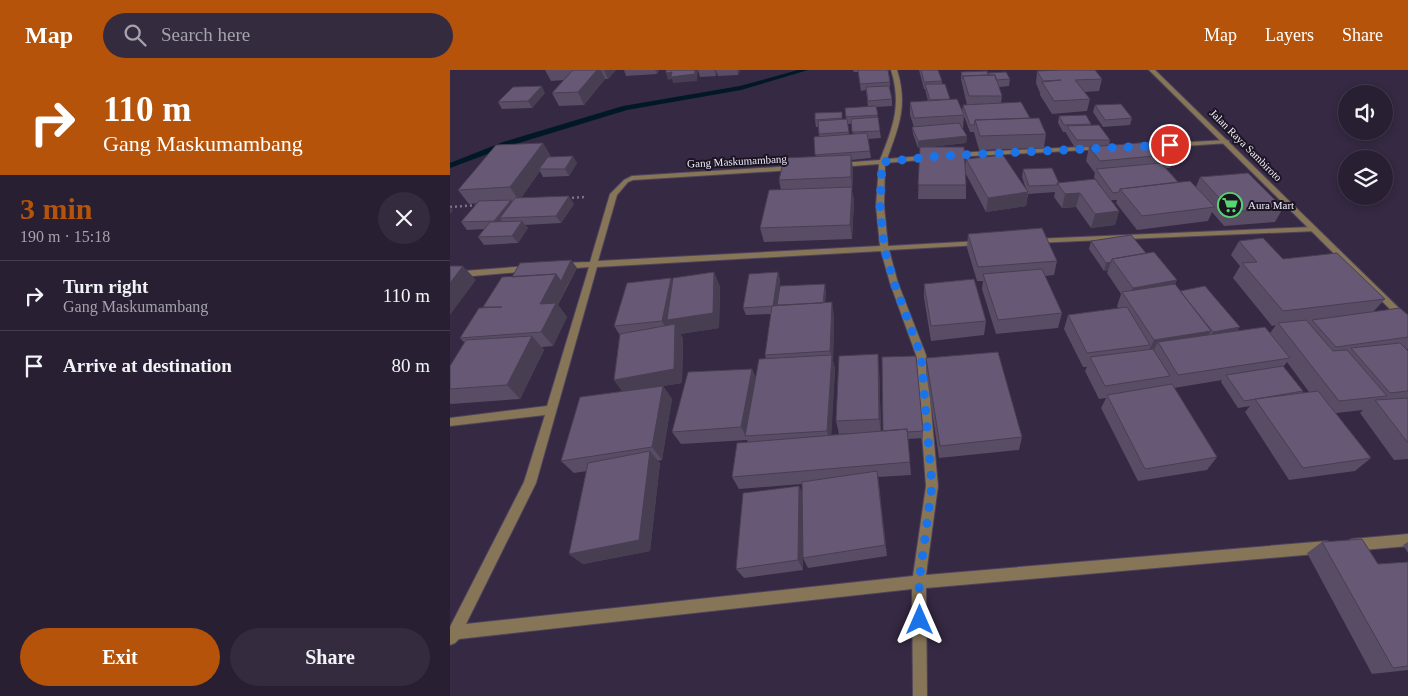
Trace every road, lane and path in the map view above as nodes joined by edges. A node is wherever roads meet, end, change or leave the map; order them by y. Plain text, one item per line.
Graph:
1 (894, 70) edge
2 (1152, 70) edge
3 (1227, 142) junction
4 (1149, 146) edge
5 (1109, 148) edge
6 (882, 162) junction
7 (833, 165) edge
8 (804, 167) edge
9 (614, 194) junction
10 (566, 198) edge
11 (479, 205) edge
12 (450, 207) edge
13 (1313, 229) junction
14 (1023, 241) edge
15 (993, 243) edge
16 (884, 247) junction
17 (594, 264) junction
18 (557, 266) edge
19 (538, 268) edge
20 (450, 275) edge
21 (1408, 322) edge
22 (550, 410) junction
23 (450, 422) edge
24 (1408, 540) edge
25 (919, 582) junction
26 (453, 635) edge
27 (920, 696) edge

1 - 6 street
2 - 3 street, Jalan Raya Sambiroto
3 - 4 street
3 - 13 street, Jalan Raya Sambiroto
5 - 6 street
6 - 7 street
6 - 16 street
8 - 9 street, Gang Maskumambang
9 - 10 path
9 - 17 street
11 - 12 path
13 - 14 street
13 - 21 street, Jalan Raya Sambiroto
15 - 16 street
16 - 17 street
16 - 25 street
17 - 18 street
17 - 22 street
19 - 20 street
22 - 23 street
22 - 26 street
24 - 25 street
25 - 26 street
25 - 27 street

